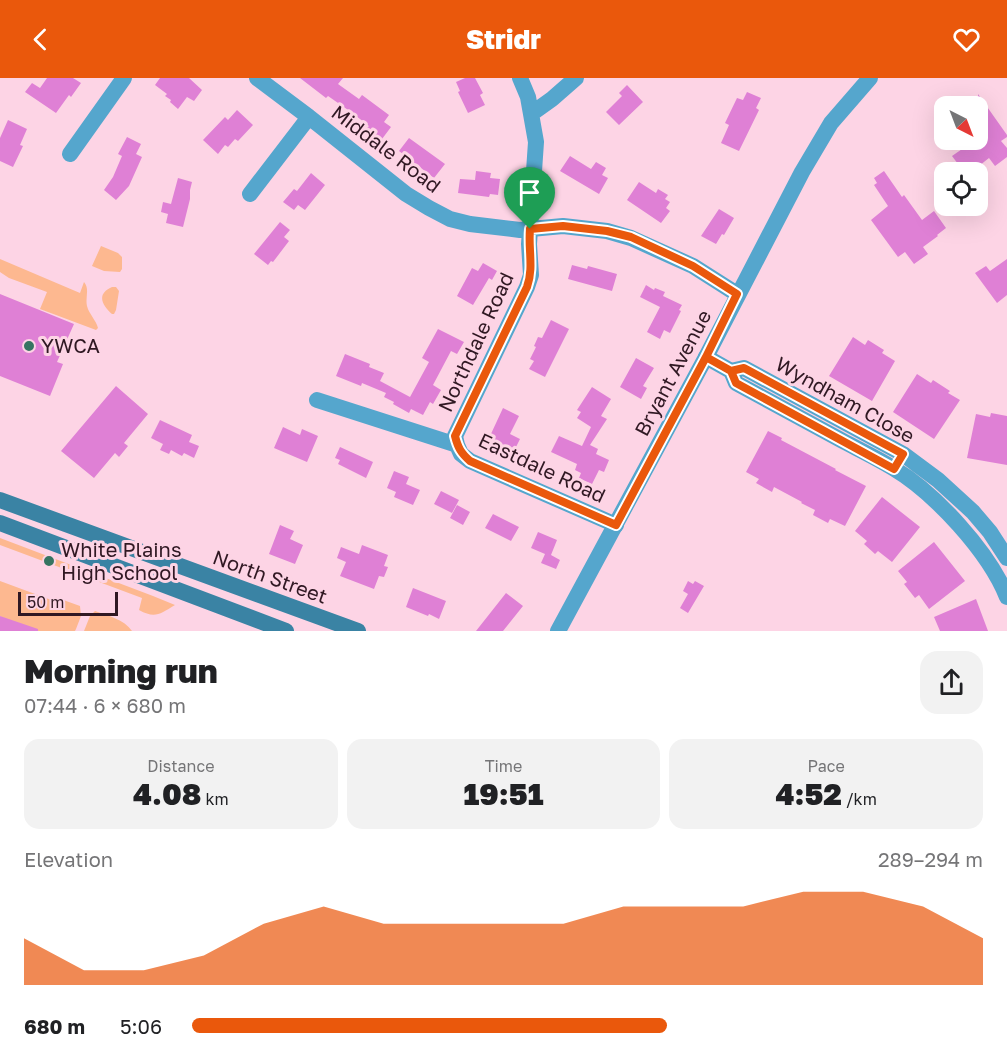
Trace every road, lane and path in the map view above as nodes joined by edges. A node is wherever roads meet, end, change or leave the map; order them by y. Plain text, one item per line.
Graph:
1 (124, 78) edge
2 (257, 78) edge
3 (520, 78) edge
4 (576, 78) edge
5 (870, 78) edge
6 (531, 114) junction
7 (309, 117) junction
8 (70, 154) dead end
9 (250, 194) dead end
10 (530, 229) junction
11 (737, 294) junction
12 (706, 357) junction
13 (318, 400) dead end
14 (457, 445) junction
15 (899, 462) junction
16 (0, 500) edge
17 (0, 523) edge
18 (616, 525) junction
19 (1007, 558) edge
20 (1006, 592) edge
21 (286, 631) edge
22 (357, 631) edge
23 (558, 631) edge

1 - 8 street
2 - 7 street, Middale Road
3 - 6 street, Northdale Road
4 - 6 street
5 - 11 street, Bryant Avenue
6 - 10 street, Northdale Road
7 - 9 street
7 - 10 street, Middale Road
10 - 11 street, Middale Road
10 - 14 street, Northdale Road
11 - 12 street, Bryant Avenue
12 - 15 street, Wyndham Close
12 - 18 street, Bryant Avenue
13 - 14 street, Eastdale Road
14 - 18 street, Eastdale Road
15 - 19 street, Wyndham Close
15 - 20 street, Wyndham Close
16 - 22 main road, North Street
17 - 21 main road
18 - 23 street, Bryant Avenue

